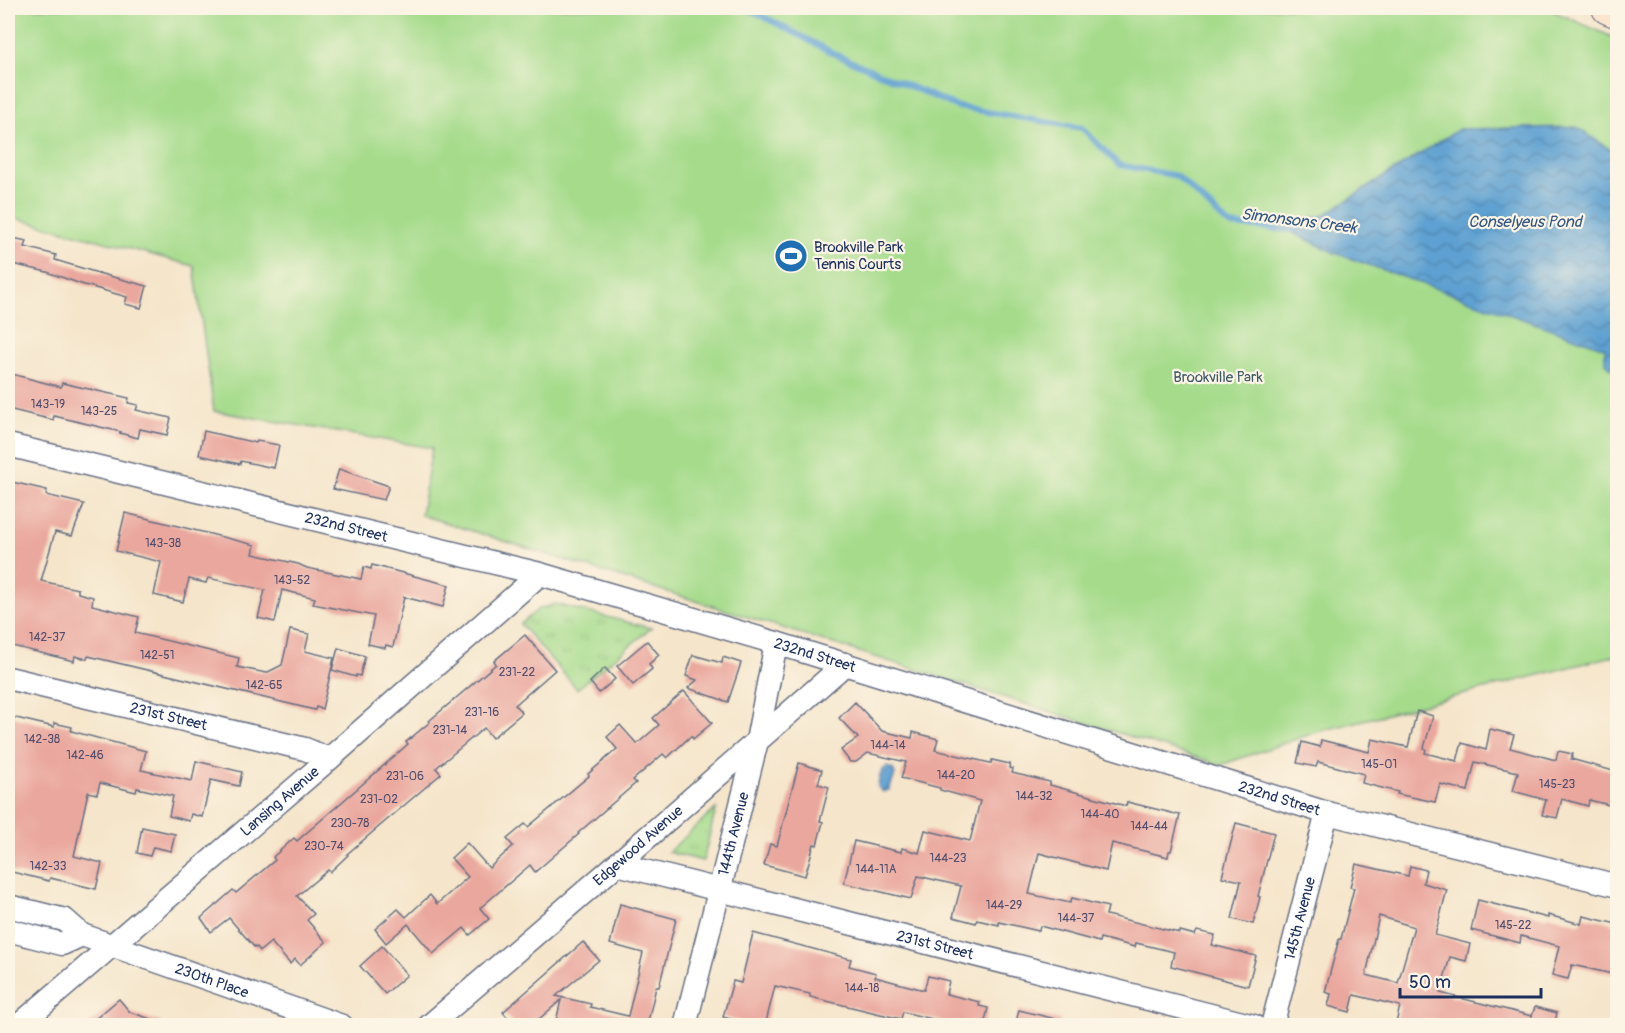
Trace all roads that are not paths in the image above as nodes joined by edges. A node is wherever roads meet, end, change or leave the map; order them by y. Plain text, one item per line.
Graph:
1 (1608, 8) edge
2 (1617, 12) edge
3 (8, 445) edge
4 (540, 574) junction
5 (776, 643) junction
6 (845, 664) junction
7 (8, 678) edge
8 (757, 741) junction
9 (329, 759) junction
10 (1327, 813) junction
11 (617, 864) junction
12 (1617, 886) edge
13 (719, 890) junction
14 (8, 906) edge
15 (8, 930) edge
16 (82, 936) junction
17 (112, 946) junction
18 (18, 1026) edge
19 (342, 1026) edge
20 (429, 1026) edge
21 (685, 1026) edge
22 (1254, 1026) edge
23 (1272, 1026) edge

1 - 2 street
3 - 4 street, 232nd Street
4 - 5 street, 232nd Street
4 - 9 street, Lansing Avenue
5 - 6 street, 232nd Street
5 - 8 street, 144th Avenue
6 - 8 street, Edgewood Avenue
6 - 10 street, 232nd Street
7 - 9 street, 231st Street
8 - 11 street, Edgewood Avenue
8 - 13 street, 144th Avenue
9 - 17 street, Lansing Avenue
10 - 12 street, 232nd Street
10 - 23 street, 145th Avenue
11 - 13 street, 231st Street
11 - 20 street, Edgewood Avenue
13 - 21 street, 144th Avenue
13 - 22 street, 231st Street
14 - 16 street, 230th Place
15 - 16 street
16 - 17 street, 230th Place
17 - 18 street, Lansing Avenue
17 - 19 street, 230th Place

